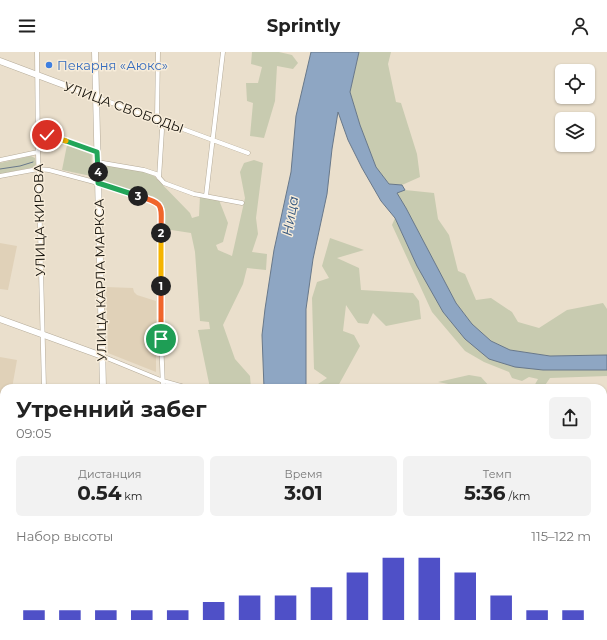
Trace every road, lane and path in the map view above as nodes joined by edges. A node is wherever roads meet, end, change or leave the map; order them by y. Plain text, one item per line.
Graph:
1 (37, 52) edge
2 (95, 52) edge
3 (158, 52) edge
4 (223, 52) edge
5 (0, 61) edge
6 (38, 76) junction
7 (96, 97) junction
8 (157, 119) junction
9 (38, 132) junction
10 (212, 139) junction
11 (38, 152) junction
12 (97, 152) junction
13 (248, 153) dead end
14 (0, 160) edge
15 (97, 162) junction
16 (38, 169) junction
17 (0, 176) edge
18 (159, 178) junction
19 (98, 183) junction
20 (206, 196) junction
21 (242, 203) dead end
22 (0, 319) edge
23 (42, 334) junction
24 (102, 356) junction
25 (163, 381) junction
26 (44, 384) edge
27 (103, 384) edge
28 (174, 384) edge

1 - 6 street, УЛИЦА КИРОВА
2 - 7 street, УЛИЦА КАРЛА МАРКСА
3 - 8 street
4 - 10 street
5 - 6 street, УЛИЦА СВОБОДЫ
6 - 7 street, УЛИЦА СВОБОДЫ
6 - 9 street, УЛИЦА КИРОВА
7 - 8 street, УЛИЦА СВОБОДЫ
7 - 12 street, УЛИЦА КАРЛА МАРКСА
8 - 10 street, УЛИЦА СВОБОДЫ
8 - 18 street
9 - 11 street, УЛИЦА КИРОВА
9 - 12 street
10 - 13 street, УЛИЦА СВОБОДЫ
10 - 20 street
11 - 14 street
11 - 16 street, УЛИЦА КИРОВА
12 - 15 street, УЛИЦА КАРЛА МАРКСА
15 - 18 street
15 - 19 street, УЛИЦА КАРЛА МАРКСА
16 - 17 street
16 - 19 street
16 - 23 street, УЛИЦА КИРОВА
18 - 20 street
19 - 24 street, УЛИЦА КАРЛА МАРКСА
19 - 25 street
20 - 21 street
22 - 23 street
23 - 24 street
23 - 26 street, УЛИЦА КИРОВА
24 - 25 street
24 - 27 street, УЛИЦА КАРЛА МАРКСА
25 - 28 street

